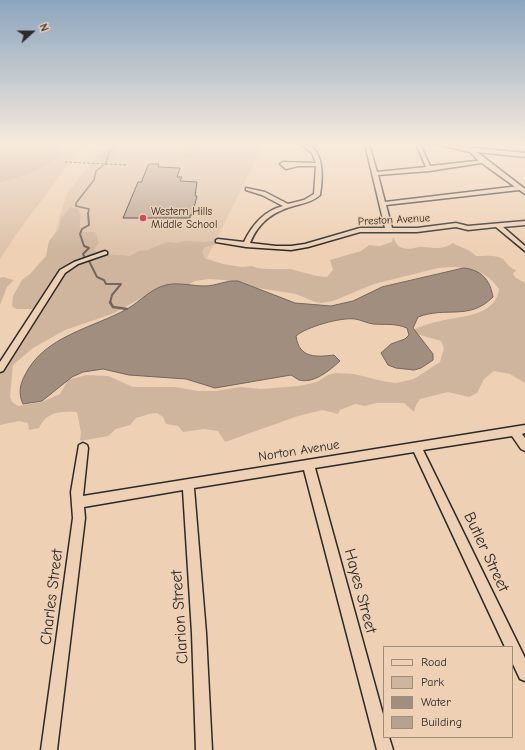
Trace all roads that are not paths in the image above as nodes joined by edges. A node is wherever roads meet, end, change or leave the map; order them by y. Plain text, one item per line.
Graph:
1 (319, 179) edge
2 (376, 179) edge
3 (507, 179) edge
4 (248, 189) dead end
5 (522, 190) edge
6 (383, 204) junction
7 (286, 206) junction
8 (525, 223) edge
9 (498, 226) junction
10 (389, 230) junction
11 (218, 241) dead end
12 (246, 245) junction
13 (525, 249) edge
14 (105, 253) dead end
15 (0, 369) edge
16 (520, 430) edge
17 (416, 446) junction
18 (525, 446) edge
19 (83, 448) dead end
20 (308, 464) junction
21 (188, 483) junction
22 (78, 502) junction
23 (512, 646) edge
24 (513, 649) edge
25 (525, 674) edge
26 (49, 750) edge
27 (204, 750) edge
28 (385, 750) edge

1 - 7 street
2 - 6 street
3 - 5 main road
4 - 7 street
5 - 6 street
6 - 10 street
7 - 12 street
8 - 9 street, Preston Avenue
9 - 10 street, Preston Avenue
9 - 13 street
10 - 12 street, Preston Avenue
11 - 12 street, Preston Avenue
14 - 15 street
16 - 17 street, Norton Avenue
16 - 18 street
17 - 20 street, Norton Avenue
17 - 23 street, Butler Street
19 - 22 street, Charles Street
20 - 21 street, Norton Avenue
20 - 28 street, Hayes Street
21 - 22 street, Norton Avenue
21 - 27 street, Clarion Street
22 - 26 street, Charles Street
24 - 25 street, Butler Street

